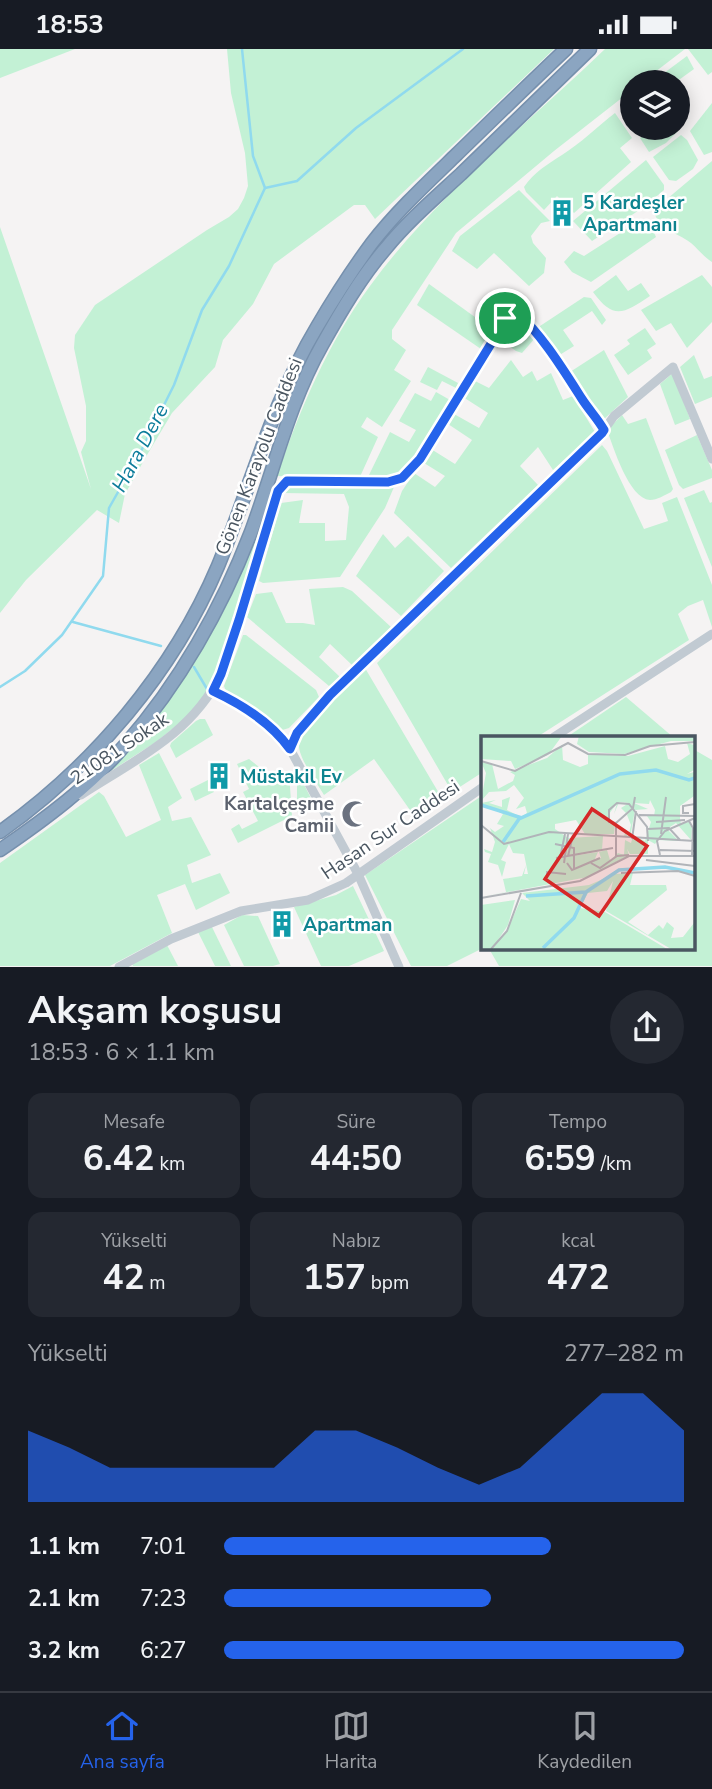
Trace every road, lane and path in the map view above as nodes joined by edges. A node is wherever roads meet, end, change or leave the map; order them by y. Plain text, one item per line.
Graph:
1 (566, 49) edge
2 (590, 49) edge
3 (604, 430) junction
4 (712, 459) edge
5 (712, 634) edge
6 (213, 691) junction
7 (301, 727) junction
8 (556, 736) edge
9 (280, 737) junction
10 (290, 749) junction
11 (481, 788) edge
12 (41, 821) junction
13 (0, 832) edge
14 (0, 850) edge
15 (358, 874) junction
16 (120, 967) edge
17 (400, 967) edge

1 - 13 highway, Gönen Karayolu Caddesi
2 - 12 highway, Gönen Karayolu Caddesi
3 - 4 street
3 - 6 street, 21081 Sokak
3 - 7 street
5 - 8 street
6 - 9 street
6 - 12 street, 21081 Sokak
7 - 9 street
7 - 10 street
9 - 10 street
10 - 15 street
11 - 15 street, Hasan Sur Caddesi
12 - 14 highway, Gönen Karayolu Caddesi
15 - 16 street, Hasan Sur Caddesi
15 - 17 street

